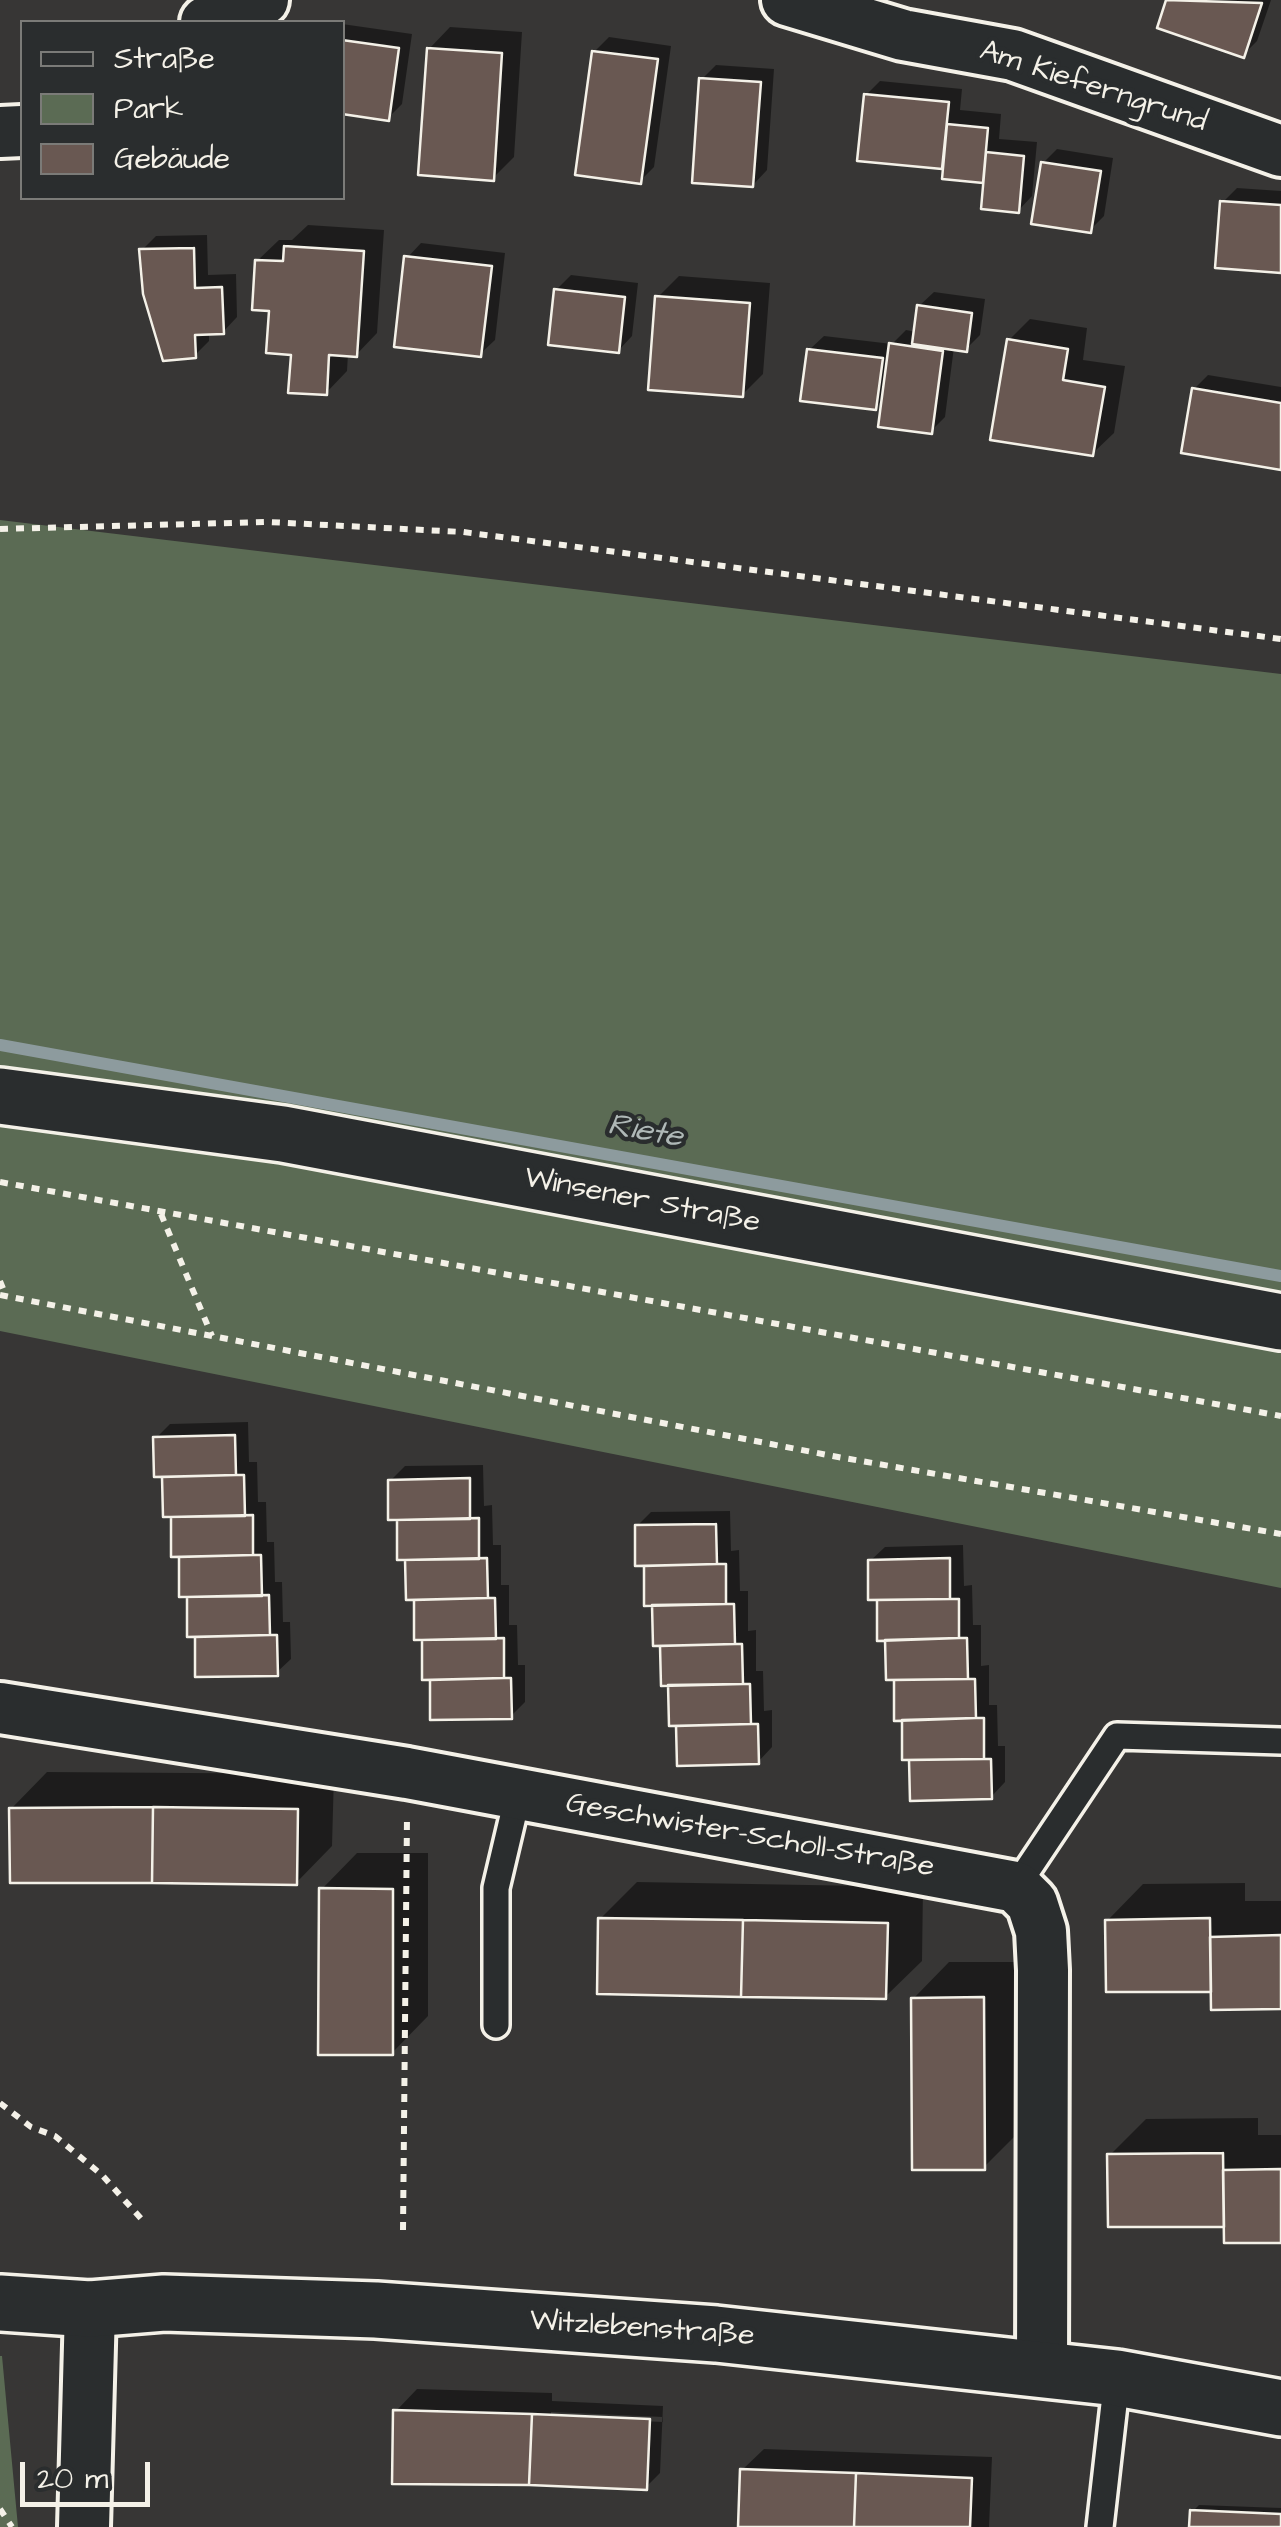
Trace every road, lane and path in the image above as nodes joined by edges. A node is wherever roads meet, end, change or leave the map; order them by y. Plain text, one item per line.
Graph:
1 (263, 0) edge
2 (786, 0) edge
3 (211, 20) edge
4 (1281, 151) edge
5 (0, 529) edge
6 (1281, 639) edge
7 (0, 1096) edge
8 (0, 1182) edge
9 (160, 1213) junction
10 (0, 1281) edge
11 (3, 1296) edge
12 (1281, 1322) edge
13 (213, 1338) junction
14 (1281, 1416) edge
15 (1281, 1534) edge
16 (0, 1708) edge
17 (1281, 1741) edge
18 (407, 1773) junction
19 (518, 1795) junction
20 (1016, 1887) junction
21 (496, 2025) dead end
22 (0, 2104) edge
23 (145, 2223) dead end
24 (402, 2230) dead end
25 (0, 2303) edge
26 (90, 2308) junction
27 (1042, 2370) junction
28 (1117, 2378) junction
29 (1281, 2408) edge
30 (0, 2509) edge
31 (12, 2527) edge
32 (84, 2527) edge
33 (1100, 2527) edge

1 - 3 street
2 - 4 street, Am Kieferngrund
5 - 6 path
7 - 12 street, Winsener Straße
8 - 9 path
9 - 13 path
9 - 14 path
10 - 11 path
11 - 13 path
13 - 15 path
16 - 18 street, Geschwister-Scholl-Straße
17 - 20 lane
18 - 19 street, Geschwister-Scholl-Straße
18 - 24 path
19 - 20 street, Geschwister-Scholl-Straße
19 - 21 lane
20 - 27 street
22 - 23 path
25 - 26 street, Witzlebenstraße
26 - 27 street, Witzlebenstraße
26 - 32 street
27 - 28 street, Witzlebenstraße
28 - 29 street, Witzlebenstraße
28 - 33 lane
30 - 31 path

